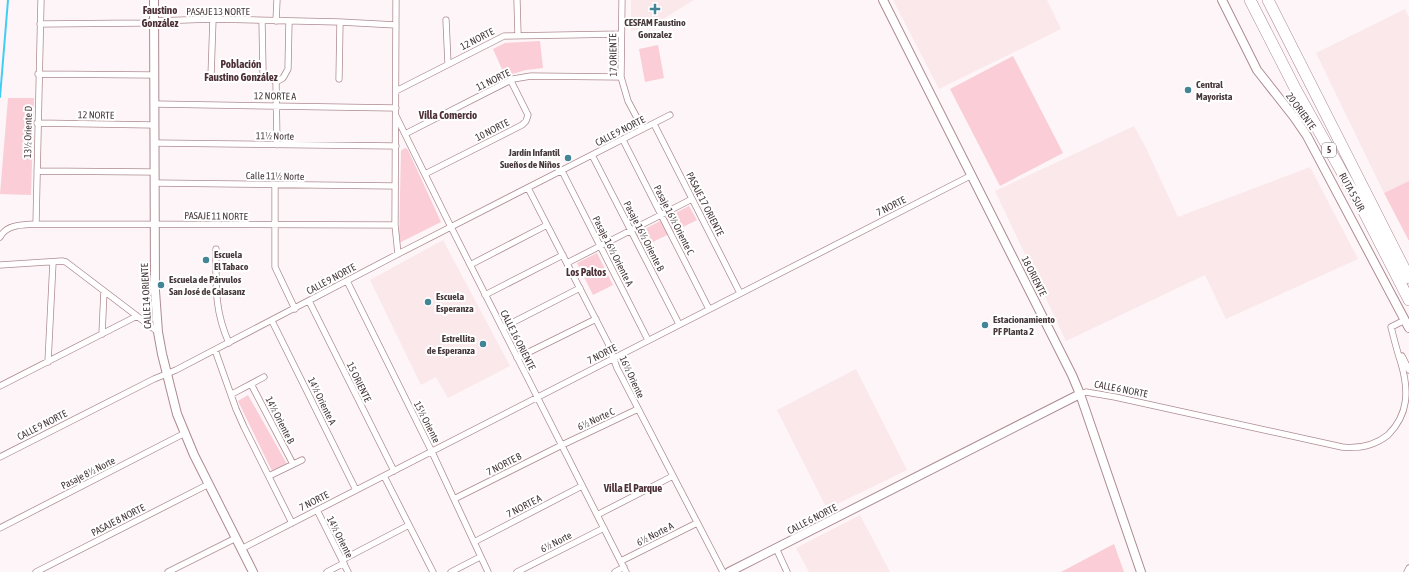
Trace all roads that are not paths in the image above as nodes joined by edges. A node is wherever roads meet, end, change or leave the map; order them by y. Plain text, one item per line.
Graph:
1 (41, 0) edge
2 (154, 0) edge
3 (278, 0) edge
4 (396, 0) edge
5 (517, 0) edge
6 (622, 0) edge
7 (883, 0) edge
8 (1222, 0) edge
9 (1250, 0) edge
10 (1268, 0) edge
11 (212, 19) junction
12 (446, 20) dead end
13 (154, 21) junction
14 (262, 21) junction
15 (276, 21) junction
16 (289, 21) junction
17 (340, 22) junction
18 (40, 24) junction
19 (396, 25) junction
20 (621, 34) junction
21 (518, 35) junction
22 (448, 64) junction
23 (38, 74) junction
24 (154, 75) junction
25 (211, 76) dead end
26 (621, 77) junction
27 (339, 79) dead end
28 (511, 81) junction
29 (276, 82) junction
30 (396, 91) junction
31 (154, 104) junction
32 (277, 105) junction
33 (396, 108) junction
34 (396, 116) junction
35 (670, 116) dead end
36 (37, 123) junction
37 (654, 124) junction
38 (154, 125) junction
39 (643, 129) junction
40 (405, 134) junction
41 (623, 140) junction
42 (154, 143) junction
43 (277, 145) junction
44 (396, 146) junction
45 (592, 155) junction
46 (37, 171) junction
47 (562, 171) junction
48 (154, 172) junction
49 (425, 174) junction
50 (972, 175) junction
51 (154, 183) junction
52 (275, 185) junction
53 (395, 186) junction
54 (528, 188) junction
55 (692, 199) junction
56 (661, 215) junction
57 (36, 224) junction
58 (154, 224) junction
59 (275, 225) junction
60 (395, 225) junction
61 (547, 225) junction
62 (451, 228) junction
63 (631, 230) junction
64 (0, 237) edge
65 (600, 246) junction
66 (216, 249) dead end
67 (398, 254) junction
68 (563, 255) junction
69 (53, 262) junction
70 (567, 263) junction
71 (0, 265) edge
72 (470, 265) junction
73 (1409, 278) edge
74 (347, 281) junction
75 (580, 288) junction
76 (104, 291) junction
77 (740, 293) junction
78 (485, 295) junction
79 (1409, 300) edge
80 (309, 301) junction
81 (295, 309) junction
82 (709, 309) junction
83 (137, 316) junction
84 (596, 319) junction
85 (272, 320) junction
86 (679, 324) junction
87 (1407, 324) edge
88 (502, 328) junction
89 (158, 332) junction
90 (102, 334) junction
91 (648, 340) junction
92 (229, 343) junction
93 (1396, 345) junction
94 (215, 350) junction
95 (517, 358) junction
96 (613, 358) junction
97 (48, 362) junction
98 (1409, 370) edge
99 (166, 374) junction
100 (264, 377) dead end
101 (251, 384) junction
102 (0, 386) edge
103 (232, 394) junction
104 (1080, 394) junction
105 (538, 398) junction
106 (1408, 404) edge
107 (638, 409) junction
108 (184, 433) junction
109 (562, 445) junction
110 (432, 452) junction
111 (0, 457) edge
112 (302, 460) dead end
113 (293, 464) junction
114 (394, 471) junction
115 (269, 476) junction
116 (384, 476) junction
117 (673, 476) junction
118 (209, 484) junction
119 (582, 486) junction
120 (356, 490) junction
121 (454, 499) junction
122 (317, 510) junction
123 (597, 515) junction
124 (292, 523) junction
125 (697, 523) junction
126 (409, 526) junction
127 (0, 528) edge
128 (604, 528) junction
129 (236, 538) junction
130 (474, 542) junction
131 (241, 548) junction
132 (776, 548) junction
133 (480, 557) junction
134 (343, 561) junction
135 (621, 561) junction
136 (1409, 568) edge
137 (625, 570) edge
138 (431, 571) edge
139 (36, 572) edge
140 (168, 572) edge
141 (253, 572) edge
142 (326, 572) edge
143 (348, 572) edge
144 (451, 572) edge
145 (488, 572) edge
146 (517, 572) edge
147 (615, 572) edge
148 (723, 572) edge
149 (729, 572) edge
150 (787, 572) edge
151 (1141, 572) edge
152 (1407, 572) edge

1 - 18 street, 13½ Oriente D
2 - 13 street, CALLE 14 ORIENTE
3 - 15 street
4 - 19 street, CALLE 16 ORIENTE
5 - 21 street
6 - 20 street, 17 ORIENTE
7 - 50 street, 18 ORIENTE
8 - 87 street, 20 ORIENTE
9 - 79 highway, RUTA 5 SUR / 5
10 - 73 highway, RUTA 5 SUR / 5
11 - 13 street, PASAJE 13 NORTE
11 - 14 street, PASAJE 13 NORTE
11 - 25 street
12 - 22 street
13 - 18 street, PASAJE 13 NORTE
13 - 24 street, CALLE 14 ORIENTE
14 - 15 street, PASAJE 13 NORTE
14 - 29 street
15 - 16 street, PASAJE 13 NORTE
16 - 17 street, PASAJE 13 NORTE
16 - 29 street
17 - 19 street, PASAJE 13 NORTE
17 - 27 street
18 - 23 street, 13½ Oriente D
19 - 30 street, CALLE 16 ORIENTE
20 - 21 street, 12 NORTE
20 - 26 street, 17 ORIENTE
21 - 22 street, 12 NORTE
22 - 30 street, 12 NORTE
23 - 24 street
23 - 36 street, 13½ Oriente D
24 - 31 street, CALLE 14 ORIENTE
26 - 28 street, 11 NORTE
26 - 39 street, 17 ORIENTE
28 - 40 street, 11 NORTE
28 - 49 street, 10 NORTE
29 - 32 street
30 - 33 street, CALLE 16 ORIENTE
31 - 32 street, 12 NORTE A
31 - 38 street, CALLE 14 ORIENTE
32 - 33 street, 12 NORTE A
32 - 43 street
33 - 34 street, CALLE 16 ORIENTE
34 - 40 street, CALLE 16 ORIENTE
34 - 44 street, CALLE 16 ORIENTE
35 - 37 street, CALLE 9 NORTE
36 - 38 street, 12 NORTE
36 - 46 street, 13½ Oriente D
37 - 39 street, CALLE 9 NORTE
37 - 55 street, PASAJE 17 ORIENTE
38 - 42 street, CALLE 14 ORIENTE
39 - 41 street, CALLE 9 NORTE
40 - 49 street, CALLE 16 ORIENTE
41 - 45 street, CALLE 9 NORTE
41 - 56 street, Pasaje 16½ Oriente C
42 - 43 street, 11½ Norte
42 - 48 street, CALLE 14 ORIENTE
43 - 44 street, 11½ Norte
44 - 53 street, CALLE 16 ORIENTE
45 - 47 street, CALLE 9 NORTE
45 - 63 street, Pasaje 16½ Oriente B
46 - 48 street
46 - 57 street, 13½ Oriente D
47 - 54 street, CALLE 9 NORTE
47 - 65 street, Pasaje 16½ Oriente A
48 - 51 street, CALLE 14 ORIENTE
49 - 62 street, CALLE 16 ORIENTE
50 - 77 street, 7 NORTE
50 - 104 street, 18 ORIENTE
51 - 52 street, Calle 11½ Norte
51 - 58 street, CALLE 14 ORIENTE
52 - 53 street, Calle 11½ Norte
52 - 59 street
53 - 60 street, CALLE 16 ORIENTE
54 - 61 street, 16½ Oriente
54 - 62 street, CALLE 9 NORTE
55 - 56 street
55 - 77 street, PASAJE 17 ORIENTE
56 - 63 street
56 - 82 street, Pasaje 16½ Oriente C
57 - 58 street, PASAJE 11 NORTE
57 - 64 street
58 - 59 street, PASAJE 11 NORTE
58 - 89 street, CALLE 14 ORIENTE
59 - 60 street, PASAJE 11 NORTE
59 - 81 street
60 - 67 street, CALLE 16 ORIENTE
61 - 68 street, 16½ Oriente
61 - 72 street
62 - 67 street, CALLE 9 NORTE
62 - 72 street, CALLE 16 ORIENTE
63 - 65 street
63 - 86 street, Pasaje 16½ Oriente B
65 - 70 street
65 - 91 street, Pasaje 16½ Oriente A
66 - 92 street
67 - 74 street, CALLE 9 NORTE
68 - 70 street, 16½ Oriente
68 - 78 street
69 - 71 street
69 - 76 street
69 - 97 street
70 - 75 street, 16½ Oriente
72 - 78 street, CALLE 16 ORIENTE
74 - 80 street, CALLE 9 NORTE
74 - 110 street, 15½ Oriente
75 - 84 street, 16½ Oriente
75 - 88 street
76 - 83 street
76 - 90 street
77 - 82 street, 7 NORTE
78 - 88 street, CALLE 16 ORIENTE
80 - 81 street, CALLE 9 NORTE
80 - 114 street, 15 ORIENTE
81 - 85 street, CALLE 9 NORTE
82 - 86 street, 7 NORTE
83 - 89 street
83 - 90 street
84 - 95 street
84 - 96 street, 16½ Oriente
85 - 92 street, CALLE 9 NORTE
85 - 120 street, 14½ Oriente A
86 - 91 street, 7 NORTE
87 - 93 street, CALLE 6 NORTE
88 - 95 street, CALLE 16 ORIENTE
89 - 99 street, CALLE 14 ORIENTE
90 - 97 street
91 - 96 street, 7 NORTE
92 - 94 street, CALLE 9 NORTE
93 - 98 street
93 - 106 street, CALLE 6 NORTE
94 - 99 street, CALLE 9 NORTE
94 - 103 street
95 - 105 street, CALLE 16 ORIENTE
96 - 105 street, 7 NORTE
96 - 107 street, 16½ Oriente
97 - 102 street
99 - 108 street, CALLE 14 ORIENTE
99 - 111 street, CALLE 9 NORTE
100 - 101 street
101 - 103 street
101 - 113 street, 14½ Oriente B
103 - 115 street
104 - 106 street, CALLE 6 NORTE
104 - 132 street, CALLE 6 NORTE
104 - 151 street, 18 ORIENTE
105 - 109 street, CALLE 16 ORIENTE
105 - 110 street, 7 NORTE
107 - 109 street, 6½ Norte C
107 - 117 street, 16½ Oriente
108 - 118 street, CALLE 14 ORIENTE
108 - 127 street, Pasaje 8½ Norte
109 - 119 street, CALLE 16 ORIENTE
109 - 121 street, 7 NORTE B
110 - 114 street, 7 NORTE
110 - 121 street, 15½ Oriente
112 - 113 street
113 - 115 street
114 - 116 street, 7 NORTE
115 - 124 street
116 - 120 street, 7 NORTE
116 - 126 street
117 - 123 street
117 - 125 street, 16½ Oriente
118 - 129 street, CALLE 14 ORIENTE
118 - 139 street, PASAJE 8 NORTE
119 - 123 street, CALLE 16 ORIENTE
119 - 130 street, 7 NORTE A
120 - 122 street, 7 NORTE
121 - 130 street, 15½ Oriente
122 - 124 street, 7 NORTE
122 - 134 street, 14½ Oriente
123 - 128 street, CALLE 16 ORIENTE
124 - 131 street, 7 NORTE
125 - 135 street, 6½ Norte A
125 - 148 street, 16½ Oriente
126 - 134 street
126 - 138 street
128 - 135 street, CALLE 16 ORIENTE
128 - 146 street, 6½ Norte
129 - 131 street, CALLE 14 ORIENTE
129 - 140 street
130 - 133 street, 15½ Oriente
131 - 141 street, CALLE 14 ORIENTE
132 - 149 street, CALLE 6 NORTE
132 - 150 street
133 - 144 street
133 - 145 street, 15½ Oriente
134 - 142 street
134 - 143 street, 14½ Oriente
135 - 137 street, CALLE 16 ORIENTE
136 - 152 street
137 - 147 street

